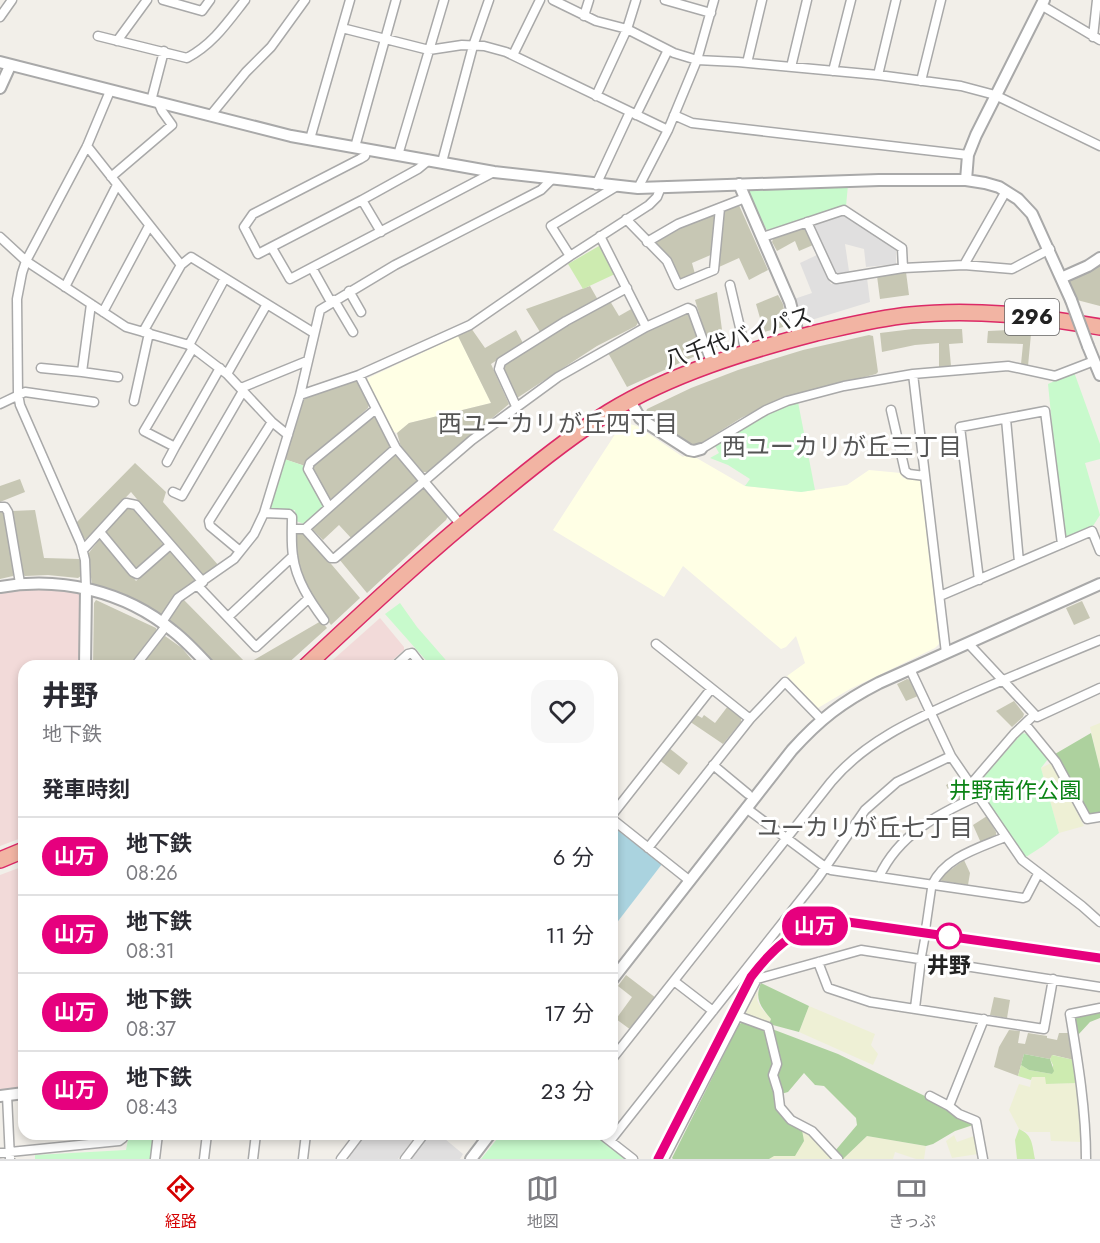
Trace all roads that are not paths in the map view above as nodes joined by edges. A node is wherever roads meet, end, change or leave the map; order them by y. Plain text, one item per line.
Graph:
1 (12, 0) edge
2 (147, 0) edge
3 (163, 0) edge
4 (210, 0) edge
5 (245, 0) edge
6 (305, 0) edge
7 (350, 0) edge
8 (396, 0) edge
9 (444, 0) edge
10 (489, 0) edge
11 (540, 0) edge
12 (553, 0) edge
13 (589, 0) edge
14 (636, 0) edge
15 (665, 0) edge
16 (714, 0) edge
17 (762, 0) edge
18 (807, 0) edge
19 (851, 0) edge
20 (896, 0) edge
21 (941, 0) edge
22 (1097, 0) edge
23 (1042, 3) edge
24 (711, 13) junction
25 (584, 16) junction
26 (0, 17) edge
27 (342, 28) junction
28 (627, 29) junction
29 (98, 36) dead end
30 (385, 39) junction
31 (1097, 39) edge
32 (117, 41) junction
33 (472, 46) junction
34 (429, 50) junction
35 (668, 50) junction
36 (164, 51) junction
37 (513, 55) junction
38 (697, 60) junction
39 (747, 63) junction
40 (5, 64) edge
41 (791, 67) junction
42 (833, 71) junction
43 (878, 75) junction
44 (921, 81) junction
45 (0, 88) edge
46 (110, 91) junction
47 (995, 95) junction
48 (596, 96) junction
49 (155, 103) junction
50 (633, 113) junction
51 (674, 115) junction
52 (210, 116) junction
53 (668, 130) junction
54 (310, 139) junction
55 (87, 146) junction
56 (1100, 146) edge
57 (355, 147) junction
58 (367, 149) junction
59 (398, 155) junction
60 (968, 155) junction
61 (429, 160) junction
62 (442, 162) junction
63 (494, 172) junction
64 (111, 177) junction
65 (552, 179) junction
66 (966, 180) junction
67 (596, 184) junction
68 (739, 184) junction
69 (117, 185) junction
70 (617, 186) junction
71 (661, 187) junction
72 (638, 188) junction
73 (1006, 191) junction
74 (745, 198) junction
75 (362, 200) junction
76 (720, 208) junction
77 (626, 219) junction
78 (807, 222) junction
79 (149, 226) junction
80 (381, 232) junction
81 (600, 236) junction
82 (0, 237) edge
83 (763, 237) junction
84 (647, 242) junction
85 (272, 248) junction
86 (1050, 249) junction
87 (570, 256) junction
88 (1100, 258) edge
89 (26, 261) junction
90 (180, 265) junction
91 (964, 265) junction
92 (312, 268) junction
93 (903, 268) junction
94 (225, 278) junction
95 (1061, 278) junction
96 (730, 285) dead end
97 (65, 287) junction
98 (627, 288) junction
99 (350, 291) junction
100 (332, 301) junction
101 (91, 304) junction
102 (267, 304) junction
103 (103, 312) junction
104 (362, 312) dead end
105 (646, 327) junction
106 (1100, 327) edge
107 (352, 332) dead end
108 (146, 333) junction
109 (314, 333) junction
110 (800, 338) junction
111 (191, 347) junction
112 (746, 353) junction
113 (307, 361) junction
114 (1094, 361) junction
115 (712, 364) junction
116 (40, 368) dead end
117 (220, 368) junction
118 (82, 372) junction
119 (227, 374) junction
120 (913, 374) junction
121 (359, 375) junction
122 (1100, 375) edge
123 (118, 376) dead end
124 (242, 389) junction
125 (18, 394) junction
126 (300, 395) junction
127 (134, 400) dead end
128 (630, 401) junction
129 (94, 402) dead end
130 (0, 404) edge
131 (516, 406) junction
132 (376, 409) junction
133 (891, 410) dead end
134 (1005, 419) junction
135 (272, 422) junction
136 (288, 435) junction
137 (175, 447) junction
138 (396, 448) junction
139 (700, 449) joint
140 (167, 462) dead end
141 (925, 476) junction
142 (424, 481) junction
143 (173, 492) dead end
144 (0, 507) edge
145 (329, 507) junction
146 (264, 513) junction
147 (461, 525) junction
148 (292, 529) junction
149 (305, 529) junction
150 (100, 532) junction
151 (1062, 544) junction
152 (170, 545) junction
153 (83, 550) junction
154 (240, 551) junction
155 (1100, 551) edge
156 (293, 556) junction
157 (1019, 562) junction
158 (979, 580) junction
159 (20, 583) junction
160 (200, 584) junction
161 (1100, 584) edge
162 (0, 587) edge
163 (86, 588) junction
164 (939, 596) junction
165 (308, 599) junction
166 (228, 617) junction
167 (324, 620) dead end
168 (164, 624) junction
169 (1100, 640) edge
170 (968, 643) junction
171 (656, 644) dead end
172 (946, 653) junction
173 (85, 660) edge
174 (139, 660) edge
175 (203, 660) edge
176 (313, 660) edge
177 (402, 660) edge
178 (417, 660) edge
179 (910, 669) junction
180 (1003, 681) junction
181 (1100, 688) edge
182 (711, 689) junction
183 (930, 713) junction
184 (1034, 715) junction
185 (750, 719) junction
186 (821, 719) junction
187 (1025, 724) junction
188 (951, 756) junction
189 (713, 765) junction
190 (970, 784) junction
191 (748, 794) dead end
192 (978, 796) junction
193 (746, 808) junction
194 (618, 809) edge
195 (1100, 818) edge
196 (618, 822) edge
197 (1005, 837) junction
198 (786, 839) junction
199 (648, 848) junction
200 (18, 852) edge
201 (0, 860) edge
202 (825, 867) junction
203 (1038, 874) junction
204 (879, 877) junction
205 (690, 881) junction
206 (932, 885) junction
207 (1100, 922) edge
208 (921, 959) junction
209 (818, 962) junction
210 (618, 971) edge
211 (1053, 979) junction
212 (674, 981) junction
213 (1100, 987) edge
214 (915, 1008) junction
215 (1100, 1008) edge
216 (713, 1011) junction
217 (738, 1016) junction
218 (984, 1019) junction
219 (618, 1051) edge
220 (4, 1096) edge
221 (930, 1096) dead end
222 (949, 1106) junction
223 (618, 1131) edge
224 (120, 1140) edge
225 (157, 1140) edge
226 (206, 1140) edge
227 (256, 1140) edge
228 (305, 1140) edge
229 (355, 1140) edge
230 (419, 1140) edge
231 (485, 1140) edge
232 (610, 1141) edge
233 (0, 1154) edge
234 (10, 1156) edge
235 (155, 1159) edge
236 (204, 1159) edge
237 (254, 1159) edge
238 (303, 1159) edge
239 (341, 1159) edge
240 (405, 1159) edge
241 (471, 1159) edge
242 (633, 1159) edge
243 (664, 1159) edge
244 (838, 1159) edge
245 (983, 1159) edge
246 (1086, 1159) edge

1 - 26 street
2 - 32 street
3 - 4 street
5 - 36 street
6 - 52 street
7 - 27 street
8 - 30 street
9 - 34 street
10 - 33 street
11 - 37 street
12 - 25 street
13 - 25 street
14 - 28 street
15 - 24 street
16 - 24 street
17 - 39 street
18 - 41 street
19 - 42 street
20 - 43 street
21 - 44 street
22 - 31 street
23 - 31 street
23 - 47 street
24 - 38 street
25 - 28 street
27 - 30 street
27 - 54 street
28 - 35 street
28 - 48 street
29 - 32 street
30 - 34 street
30 - 57 street
32 - 36 street
33 - 34 street
33 - 37 street
33 - 62 street
34 - 59 street
35 - 38 street
35 - 50 street
36 - 49 street
37 - 48 street
38 - 39 street
38 - 51 street
39 - 41 street
40 - 45 street
40 - 46 street
41 - 42 street
42 - 43 street
43 - 44 street
44 - 47 street
46 - 49 street
46 - 55 street
47 - 56 street
47 - 60 street
48 - 50 street
49 - 52 street
49 - 64 street
50 - 53 street
50 - 67 street
51 - 53 street
51 - 60 street
52 - 54 street
53 - 72 street
54 - 57 street
55 - 64 street
55 - 89 street
57 - 58 street
58 - 59 street
58 - 85 street
59 - 61 street
60 - 66 street
61 - 62 street
61 - 75 street
62 - 63 street
63 - 65 street
63 - 80 street
64 - 69 street
65 - 67 street
65 - 99 street
66 - 68 street
66 - 73 street
67 - 70 street
68 - 71 street
68 - 74 street
69 - 79 street
69 - 97 street
70 - 72 street
70 - 87 street
71 - 72 street
71 - 77 street
73 - 86 street
73 - 91 street
74 - 76 street
74 - 83 street
75 - 80 street
75 - 85 street
76 - 84 street
76 - 84 street
77 - 81 street
77 - 84 street
78 - 83 street
78 - 93 street
78 - 93 street
79 - 90 street
79 - 103 street
80 - 92 street
81 - 87 street
81 - 98 street
82 - 89 street
83 - 110 street
85 - 92 street
86 - 91 street
86 - 95 street
87 - 121 street
88 - 95 street
89 - 97 street
89 - 125 street
90 - 94 street
90 - 108 street
91 - 93 street
92 - 100 street
94 - 102 street
94 - 111 street
95 - 114 street, bridge
96 - 112 street
97 - 101 street
98 - 105 street
98 - 131 street
99 - 100 street
99 - 104 street
100 - 107 street
100 - 109 street
101 - 103 street
101 - 118 street
102 - 109 street
102 - 119 street
103 - 108 street
105 - 115 street
105 - 131 street
106 - 110 highway, 八千代バイパス / 296
108 - 111 street
108 - 127 street
109 - 113 street
110 - 112 highway, 八千代バイパス / 296
111 - 117 street
111 - 137 street
112 - 115 highway, 八千代バイパス / 296
113 - 124 street
113 - 126 street
114 - 120 street
114 - 122 street
115 - 128 highway, 八千代バイパス / 296
116 - 118 street
117 - 119 street
117 - 137 street
118 - 123 street
119 - 124 street
120 - 139 street
120 - 141 street
121 - 126 street
121 - 132 street
124 - 135 street
124 - 143 street
125 - 129 street
125 - 130 street
125 - 153 street
126 - 136 street
128 - 139 street
128 - 147 highway, 八千代バイパス / 296
131 - 142 street
132 - 138 street
132 - 145 street
133 - 141 street
134 - 151 street
134 - 157 street
134 - 158 street
135 - 136 street
135 - 154 street
136 - 146 street
137 - 140 street
138 - 142 street
138 - 145 street
141 - 164 street
142 - 147 street
142 - 149 street
144 - 159 street
145 - 149 street
146 - 148 street
146 - 154 street
147 - 176 highway, 八千代バイパス / 296
148 - 149 street
148 - 156 street
150 - 152 street
150 - 152 street
150 - 153 street
151 - 155 street
151 - 157 street
152 - 160 street
153 - 163 street
154 - 160 street
156 - 165 street
156 - 166 street
157 - 158 street
158 - 164 street
159 - 162 street
159 - 163 street
160 - 166 street
160 - 168 street
161 - 170 street
163 - 168 street
163 - 173 street
164 - 172 street
165 - 166 street
165 - 167 street
168 - 174 street
168 - 175 street
169 - 180 street
170 - 172 street
170 - 180 street
171 - 182 street
172 - 179 street
177 - 178 street
179 - 183 street
179 - 186 street
180 - 183 street
180 - 184 street
181 - 184 street
182 - 185 street
182 - 194 street
183 - 188 street
183 - 198 street
184 - 187 street
185 - 186 street
185 - 189 street
186 - 193 street
187 - 190 street
187 - 195 street
188 - 190 street
188 - 202 street
189 - 191 street
189 - 199 street
190 - 192 street
192 - 197 street
192 - 204 street
193 - 198 street
193 - 205 street
196 - 199 street
197 - 203 street
197 - 206 street
198 - 202 street
198 - 212 street
199 - 205 street
200 - 201 highway
202 - 204 street
202 - 216 street
203 - 206 street
203 - 207 street
204 - 206 street
205 - 210 street
206 - 208 street, bridge
208 - 209 street
208 - 211 street
208 - 214 street
209 - 214 street
209 - 217 street
211 - 213 street
211 - 218 street
212 - 216 street
212 - 219 street
214 - 218 street
215 - 246 street
216 - 223 street
217 - 243 street
217 - 244 street
218 - 222 street
220 - 234 street
221 - 222 street
222 - 245 street
224 - 234 street
225 - 235 street
226 - 236 street
227 - 237 street
228 - 238 street
229 - 239 street
230 - 240 street
231 - 241 street
232 - 242 street
233 - 234 street

